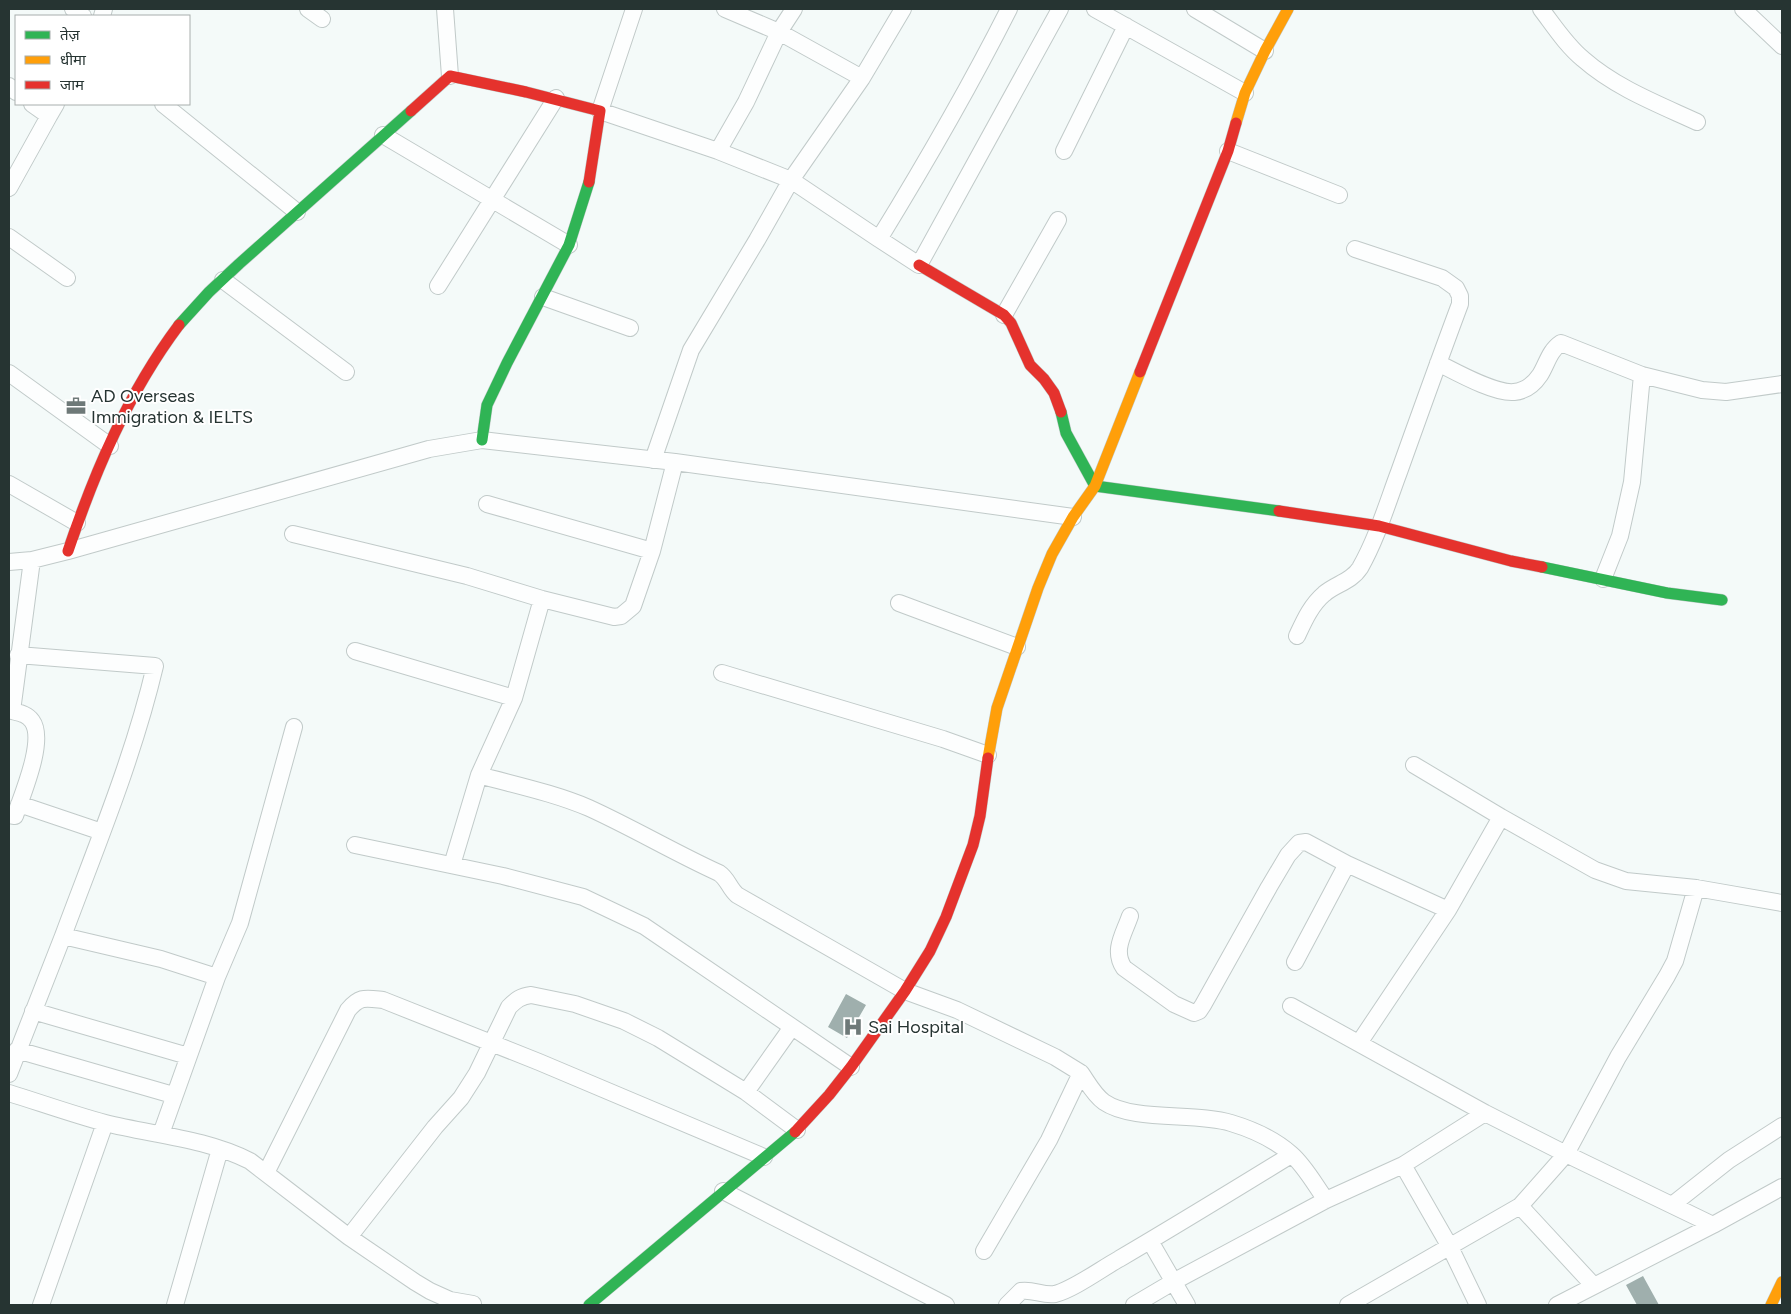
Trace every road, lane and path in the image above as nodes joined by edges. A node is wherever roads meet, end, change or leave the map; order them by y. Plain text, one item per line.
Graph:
1 (308, 9) edge
2 (445, 9) edge
3 (634, 9) edge
4 (725, 9) edge
5 (794, 9) edge
6 (903, 9) edge
7 (1010, 9) edge
8 (1060, 9) edge
9 (1095, 9) edge
10 (1195, 9) edge
11 (1288, 9) edge
12 (1541, 9) edge
13 (1743, 9) edge
14 (322, 19) dead end
15 (1126, 26) junction
16 (779, 32) junction
17 (1782, 46) edge
18 (1264, 51) junction
19 (450, 76) junction
20 (862, 78) junction
21 (1244, 93) junction
22 (556, 98) junction
23 (35, 105) edge
24 (164, 105) edge
25 (52, 110) edge
26 (600, 111) junction
27 (1698, 122) dead end
28 (384, 135) junction
29 (718, 151) junction
30 (1064, 151) dead end
31 (1228, 151) junction
32 (791, 180) junction
33 (9, 188) edge
34 (1340, 194) dead end
35 (492, 199) junction
36 (297, 212) junction
37 (1058, 220) dead end
38 (9, 237) edge
39 (879, 239) junction
40 (569, 245) junction
41 (1355, 249) dead end
42 (919, 265) junction
43 (67, 278) dead end
44 (223, 280) junction
45 (438, 286) dead end
46 (543, 298) junction
47 (1004, 315) junction
48 (630, 328) dead end
49 (1438, 363) junction
50 (9, 372) edge
51 (346, 372) dead end
52 (1642, 375) junction
53 (1782, 384) edge
54 (482, 440) junction
55 (110, 446) junction
56 (653, 460) junction
57 (675, 462) junction
58 (9, 484) edge
59 (1095, 486) junction
60 (487, 504) dead end
61 (1073, 517) junction
62 (77, 523) junction
63 (1379, 526) junction
64 (293, 534) dead end
65 (652, 551) junction
66 (68, 552) junction
67 (32, 560) junction
68 (9, 562) edge
69 (1603, 578) junction
70 (542, 599) junction
71 (1722, 600) dead end
72 (899, 603) dead end
73 (1297, 636) dead end
74 (1017, 647) junction
75 (355, 651) dead end
76 (18, 655) junction
77 (722, 673) dead end
78 (514, 698) junction
79 (10, 711) edge
80 (294, 727) dead end
81 (988, 754) junction
82 (1414, 764) dead end
83 (479, 775) junction
84 (13, 816) edge
85 (1501, 817) junction
86 (102, 832) junction
87 (356, 845) dead end
88 (1347, 864) junction
89 (452, 865) junction
90 (1696, 888) junction
91 (1782, 903) edge
92 (1448, 910) junction
93 (1130, 916) dead end
94 (63, 936) junction
95 (1295, 962) dead end
96 (217, 977) junction
97 (904, 991) junction
98 (1291, 1006) dead end
99 (33, 1011) junction
100 (792, 1027) junction
101 (491, 1043) junction
102 (1359, 1043) junction
103 (17, 1050) junction
104 (188, 1056) junction
105 (851, 1067) junction
106 (1081, 1073) junction
107 (9, 1074) edge
108 (746, 1092) junction
109 (9, 1093) edge
110 (174, 1095) junction
111 (1485, 1113) junction
112 (106, 1123) junction
113 (1782, 1126) edge
114 (797, 1130) junction
115 (161, 1134) junction
116 (220, 1149) junction
117 (1566, 1154) junction
118 (1292, 1155) junction
119 (764, 1158) junction
120 (1403, 1165) junction
121 (266, 1173) junction
122 (1782, 1187) edge
123 (723, 1191) junction
124 (1326, 1200) junction
125 (1672, 1205) junction
126 (1520, 1206) junction
127 (1713, 1225) junction
128 (349, 1237) junction
129 (1150, 1241) junction
130 (1450, 1247) junction
131 (984, 1251) dead end
132 (1173, 1282) junction
133 (1782, 1282) edge
134 (1594, 1286) junction
135 (473, 1304) edge
136 (41, 1305) edge
137 (174, 1305) edge
138 (589, 1305) edge
139 (946, 1305) edge
140 (1007, 1305) edge
141 (1134, 1305) edge
142 (1187, 1305) edge
143 (1348, 1305) edge
144 (1478, 1305) edge
145 (1557, 1305) edge
146 (1770, 1305) edge

1 - 14 street
2 - 19 street
3 - 26 street
4 - 16 street
5 - 16 street
6 - 20 street
7 - 39 street
8 - 42 street
9 - 15 street
10 - 18 street
11 - 18 main road
12 - 27 street
13 - 17 street
15 - 21 street
15 - 30 street
16 - 20 street
16 - 29 street
18 - 21 main road
19 - 22 main road
19 - 28 main road
20 - 32 street
21 - 31 main road
22 - 26 main road
22 - 35 street
23 - 25 street
24 - 36 street
25 - 33 street
26 - 29 street
26 - 40 main road
28 - 35 street
28 - 36 main road
29 - 32 street
31 - 34 street
31 - 59 main road
32 - 39 street
32 - 56 street
35 - 40 street
35 - 45 street
36 - 44 main road
37 - 47 street
38 - 43 street
39 - 42 street
40 - 46 main road
41 - 49 street
42 - 47 main road
44 - 51 street
44 - 55 main road
46 - 48 street
46 - 54 main road
47 - 59 main road
49 - 52 street
49 - 63 street
50 - 55 street
52 - 53 street
52 - 69 street
54 - 56 street
54 - 66 street
55 - 62 main road
56 - 57 street
57 - 61 street
57 - 65 street
58 - 62 street
59 - 61 main road
59 - 63 main road
60 - 65 street
61 - 74 main road
62 - 66 main road
63 - 69 main road
63 - 73 street
64 - 70 street
65 - 70 street
66 - 67 street
67 - 68 street
67 - 76 street
69 - 71 main road
70 - 78 street
72 - 74 street
74 - 81 main road
75 - 78 street
76 - 79 street
76 - 86 street
77 - 81 street
78 - 83 street
79 - 84 street
80 - 96 street
81 - 97 main road
82 - 85 street
83 - 89 street
83 - 97 street
84 - 86 street
85 - 90 street
85 - 92 street
86 - 94 street
87 - 89 street
88 - 92 street
88 - 93 street
88 - 95 street
89 - 100 street
90 - 91 street
90 - 117 street
92 - 102 street
94 - 96 street
94 - 99 street
96 - 104 street
97 - 105 main road
97 - 106 street
98 - 102 street
99 - 103 street
99 - 104 street
100 - 105 street
100 - 108 street
101 - 108 street
101 - 119 street
101 - 121 street
101 - 128 street
102 - 111 street
103 - 107 street
103 - 110 street
104 - 110 street
105 - 114 main road
106 - 118 street
106 - 131 street
108 - 114 street
109 - 112 street
110 - 115 street
111 - 117 street
111 - 120 street
112 - 115 street
112 - 136 street
113 - 125 street
114 - 119 main road
115 - 116 street
116 - 121 street
116 - 137 street
117 - 125 street
117 - 126 street
118 - 124 street
118 - 129 street
119 - 123 main road
120 - 124 street
120 - 130 street
121 - 128 street
122 - 127 street
123 - 138 main road
123 - 139 street
124 - 132 street
125 - 127 street
126 - 130 street
126 - 134 street
127 - 134 street
128 - 135 street
129 - 132 street
129 - 140 street
130 - 143 street
130 - 144 street
132 - 141 street
132 - 142 street
133 - 146 main road
134 - 145 street

